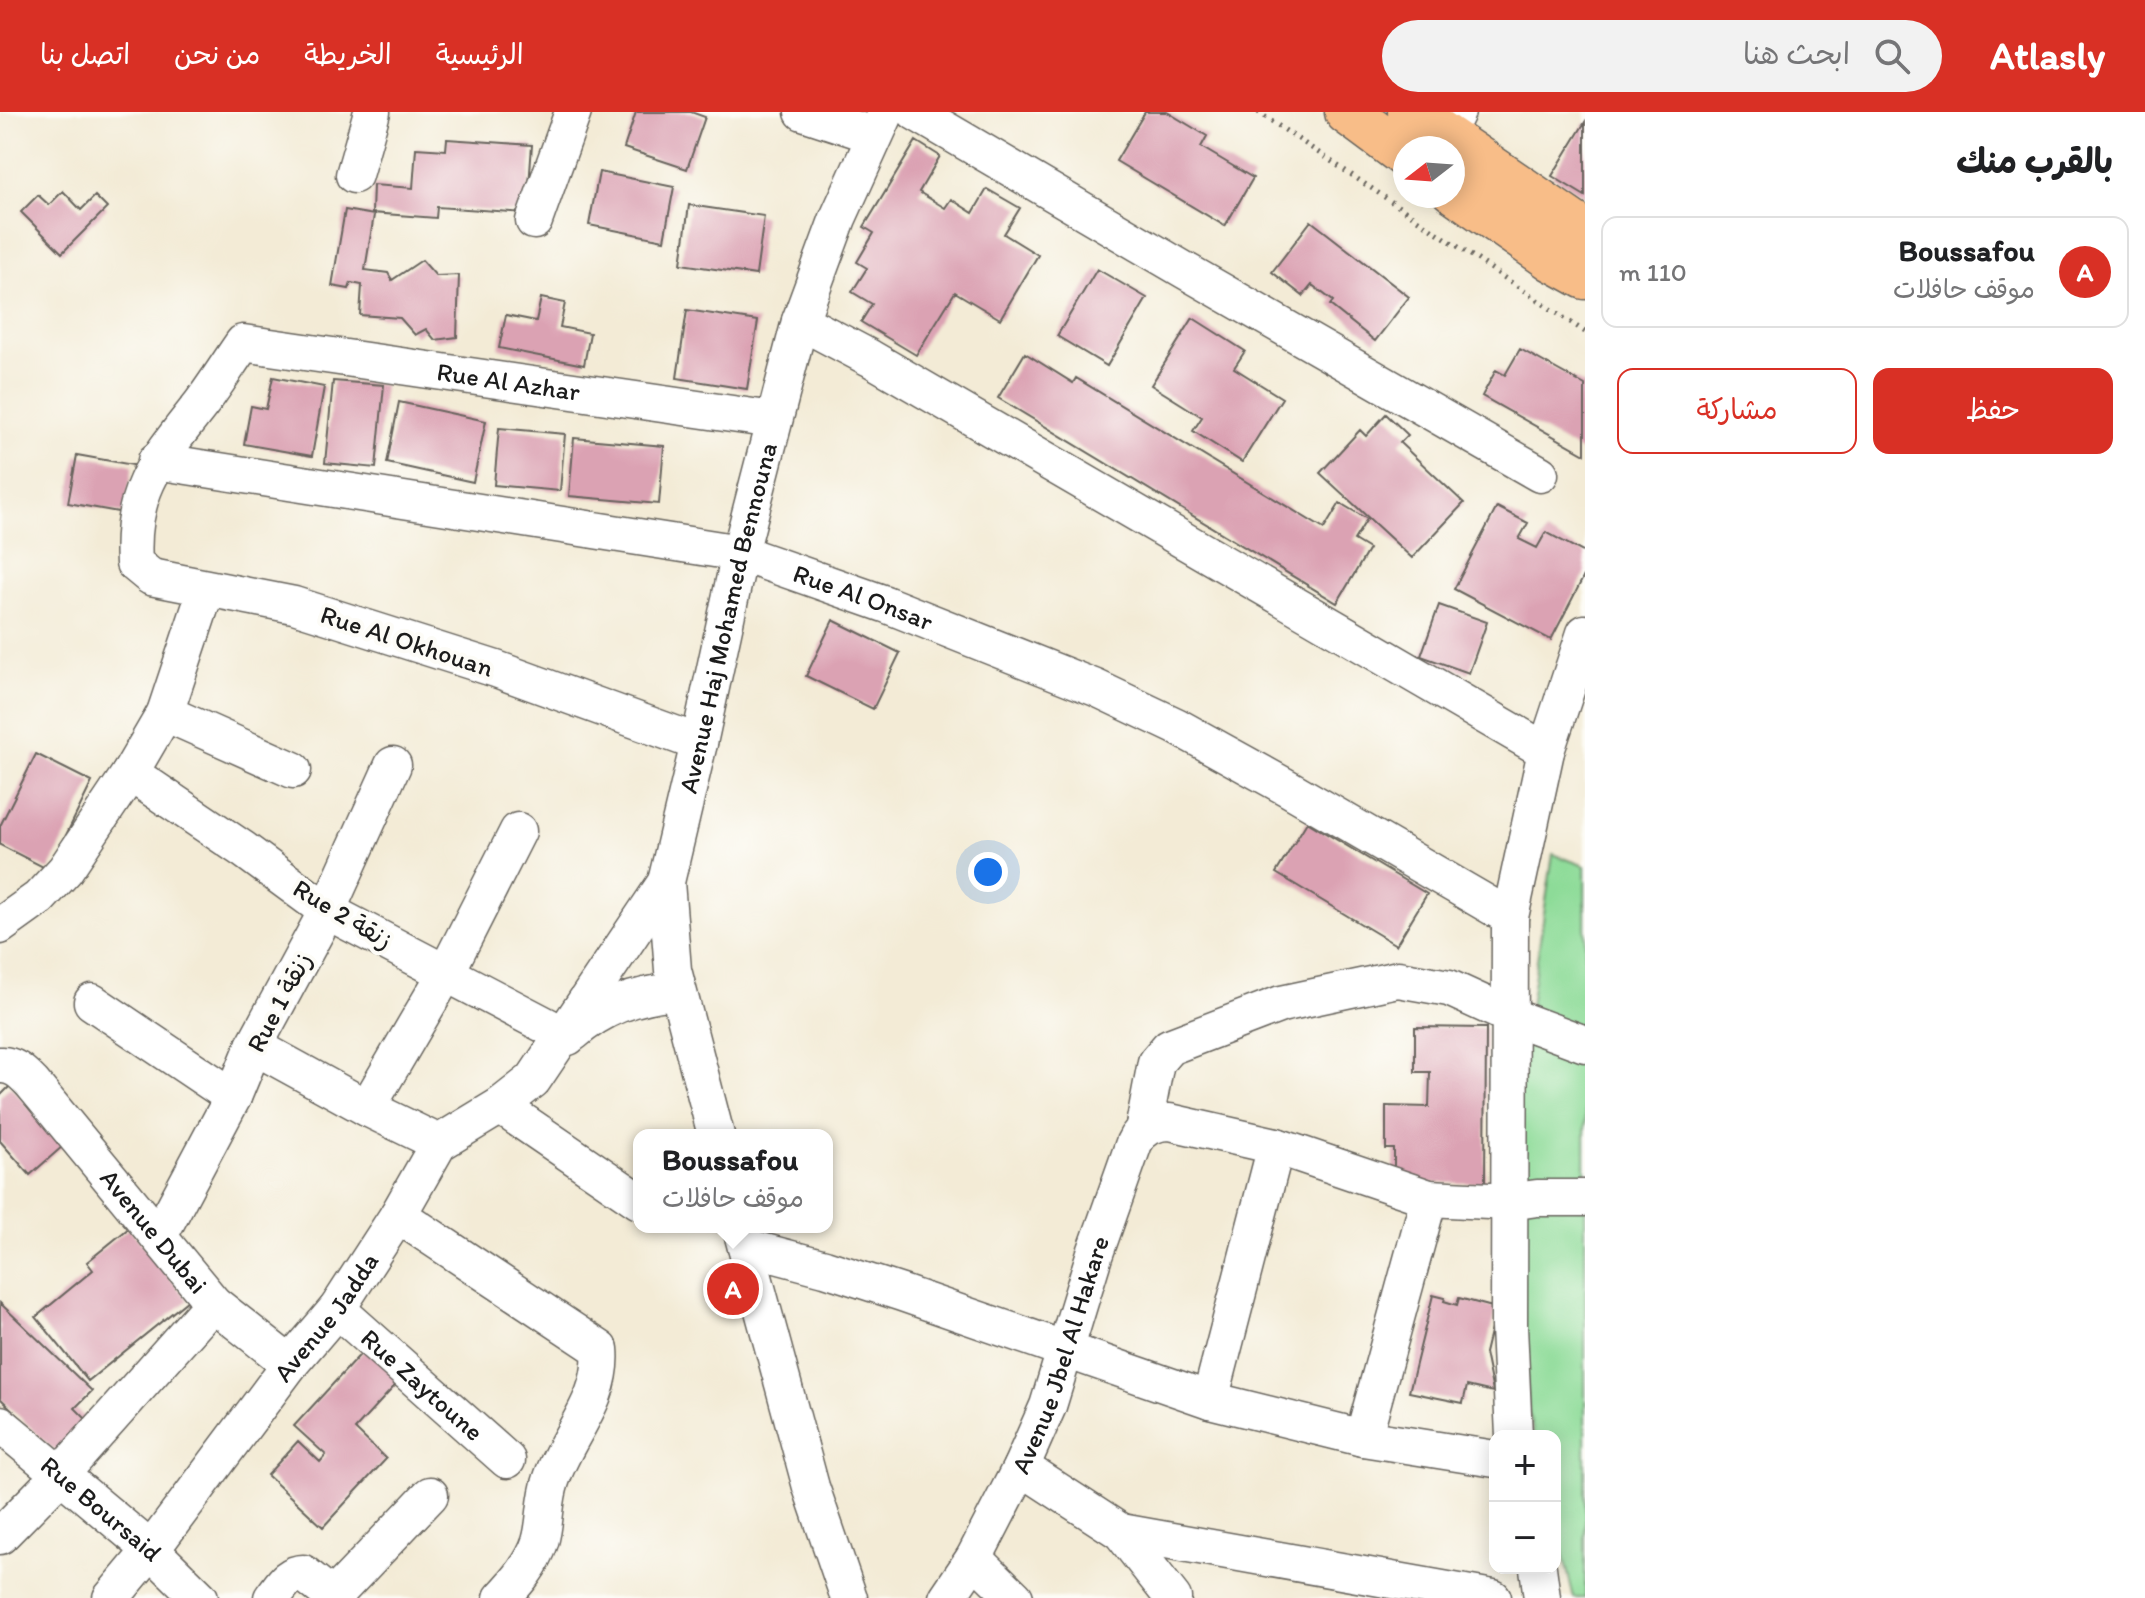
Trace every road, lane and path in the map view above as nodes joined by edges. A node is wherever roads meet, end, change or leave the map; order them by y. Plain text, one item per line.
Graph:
1 (372, 112) edge
2 (573, 112) edge
3 (803, 112) edge
4 (915, 112) edge
5 (1258, 112) edge
6 (1347, 112) edge
7 (1410, 112) edge
8 (880, 124) edge
9 (1451, 125) edge
10 (1393, 146) edge
11 (354, 175) dead end
12 (1465, 198) edge
13 (534, 221) dead end
14 (1585, 232) edge
15 (1585, 277) edge
16 (800, 321) junction
17 (1585, 332) edge
18 (773, 420) junction
19 (156, 461) junction
20 (1540, 474) dead end
21 (740, 553) junction
22 (206, 590) junction
23 (1585, 633) edge
24 (165, 713) junction
25 (699, 743) junction
26 (1546, 751) junction
27 (393, 765) dead end
28 (293, 770) dead end
29 (130, 773) junction
30 (518, 831) dead end
31 (666, 882) junction
32 (327, 911) junction
33 (1510, 917) junction
34 (0, 926) edge
35 (446, 973) junction
36 (677, 991) junction
37 (92, 1002) dead end
38 (1510, 1016) junction
39 (560, 1042) junction
40 (1585, 1044) edge
41 (254, 1046) junction
42 (10, 1066) edge
43 (233, 1097) junction
44 (500, 1106) junction
45 (367, 1108) junction
46 (1156, 1126) junction
47 (714, 1129) edge
48 (439, 1143) junction
49 (1276, 1146) junction
50 (633, 1197) edge
51 (1429, 1198) junction
52 (1585, 1198) edge
53 (1509, 1202) junction
54 (398, 1215) junction
55 (159, 1236) junction
56 (743, 1237) edge
57 (213, 1303) junction
58 (337, 1309) junction
59 (1065, 1350) junction
60 (290, 1364) junction
61 (1210, 1400) junction
62 (0, 1424) edge
63 (1514, 1430) edge
64 (1363, 1438) junction
65 (1489, 1458) edge
66 (507, 1460) dead end
67 (1021, 1467) junction
68 (60, 1475) junction
69 (430, 1495) dead end
70 (1121, 1532) junction
71 (0, 1536) edge
72 (151, 1550) junction
73 (974, 1558) junction
74 (1539, 1574) edge
75 (111, 1598) edge
76 (200, 1598) edge
77 (272, 1598) edge
78 (333, 1598) edge
79 (502, 1598) edge
80 (849, 1598) edge
81 (947, 1598) edge
82 (1015, 1598) edge
83 (1173, 1598) edge
84 (1493, 1598) edge
85 (1542, 1598) edge

1 - 11 street
2 - 13 street
3 - 8 street
4 - 20 street
5 - 17 path
6 - 10 main road
7 - 9 main road
8 - 16 street, Avenue Haj Mohamed Bennouna
9 - 14 main road
12 - 15 main road
16 - 18 street, Avenue Haj Mohamed Bennouna
16 - 26 street
18 - 19 street, Rue Al Azhar
18 - 21 street, Avenue Haj Mohamed Bennouna
19 - 21 street, Rue Al Onsar
19 - 22 street, Rue Al Okhouan
21 - 25 street, Avenue Haj Mohamed Bennouna
21 - 33 street, Rue Al Onsar
22 - 24 street
22 - 25 street, Rue Al Okhouan
23 - 26 street
24 - 28 street
24 - 29 street
25 - 31 street, Avenue Haj Mohamed Bennouna
26 - 33 street
27 - 32 street, Rue 1 زنقة
29 - 32 street, Rue 2 زنقة
29 - 34 street
30 - 35 street
31 - 36 street, Avenue Haj Mohamed Bennouna
31 - 39 street, Avenue Jadda
32 - 35 street, Rue 2 زنقة
32 - 41 street, Rue 1 زنقة
33 - 38 street
35 - 39 street, Rue 2 زنقة
35 - 45 street
36 - 39 street, Avenue Jadda
36 - 47 street, Avenue Haj Mohamed Bennouna
37 - 43 street
38 - 40 street, Avenue Jbel Al Hakare
38 - 46 street, Avenue Jbel Al Hakare
38 - 53 street
39 - 44 street, Avenue Jadda
41 - 43 street, Rue 1 زنقة
41 - 45 street
42 - 55 street, Avenue Dubai
43 - 55 street, Rue 1 زنقة
44 - 48 street, Avenue Jadda
44 - 50 street
45 - 48 street
46 - 49 street
46 - 59 street, Avenue Jbel Al Hakare
48 - 54 street, Avenue Jadda
49 - 51 street
49 - 61 street
51 - 53 street
51 - 64 street
52 - 53 street
53 - 63 street
54 - 58 street, Avenue Jadda
54 - 79 street
55 - 57 street, Avenue Dubai
56 - 59 street
56 - 80 street
57 - 60 street, Avenue Dubai
57 - 68 street
58 - 60 street, Avenue Jadda
58 - 66 street, Rue Zaytoune
59 - 61 street
59 - 67 street, Avenue Jbel Al Hakare
60 - 72 street, Avenue Jadda
61 - 64 street
62 - 68 street, Rue Boursaid
64 - 65 street
67 - 70 street
67 - 73 street, Avenue Jbel Al Hakare
68 - 71 street
68 - 72 street, Rue Boursaid
69 - 78 street
70 - 83 street
70 - 84 street
72 - 75 street, Avenue Jadda
72 - 76 street, Rue Boursaid
73 - 81 street, Avenue Jbel Al Hakare
73 - 82 street
74 - 85 street
77 - 78 street

